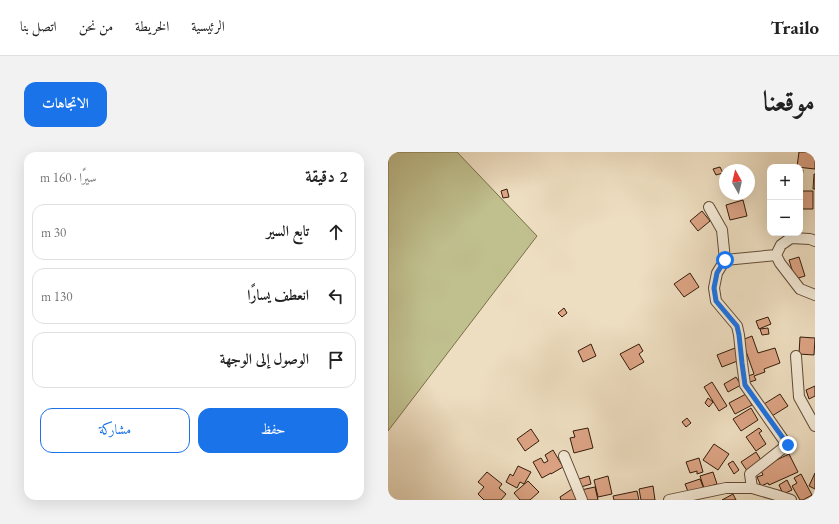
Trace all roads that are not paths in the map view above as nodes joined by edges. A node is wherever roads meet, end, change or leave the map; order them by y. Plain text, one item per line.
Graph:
1 (710, 207) dead end
2 (815, 241) edge
3 (776, 255) junction
4 (725, 260) junction
5 (815, 295) edge
6 (796, 356) dead end
7 (815, 426) edge
8 (564, 456) dead end
9 (752, 488) junction
10 (709, 496) edge
11 (582, 500) edge
12 (669, 500) edge
13 (791, 500) edge

1 - 4 street
2 - 3 street
3 - 4 street
3 - 5 street
4 - 9 street
6 - 7 street
8 - 11 street
9 - 10 street
9 - 13 street
10 - 12 street

